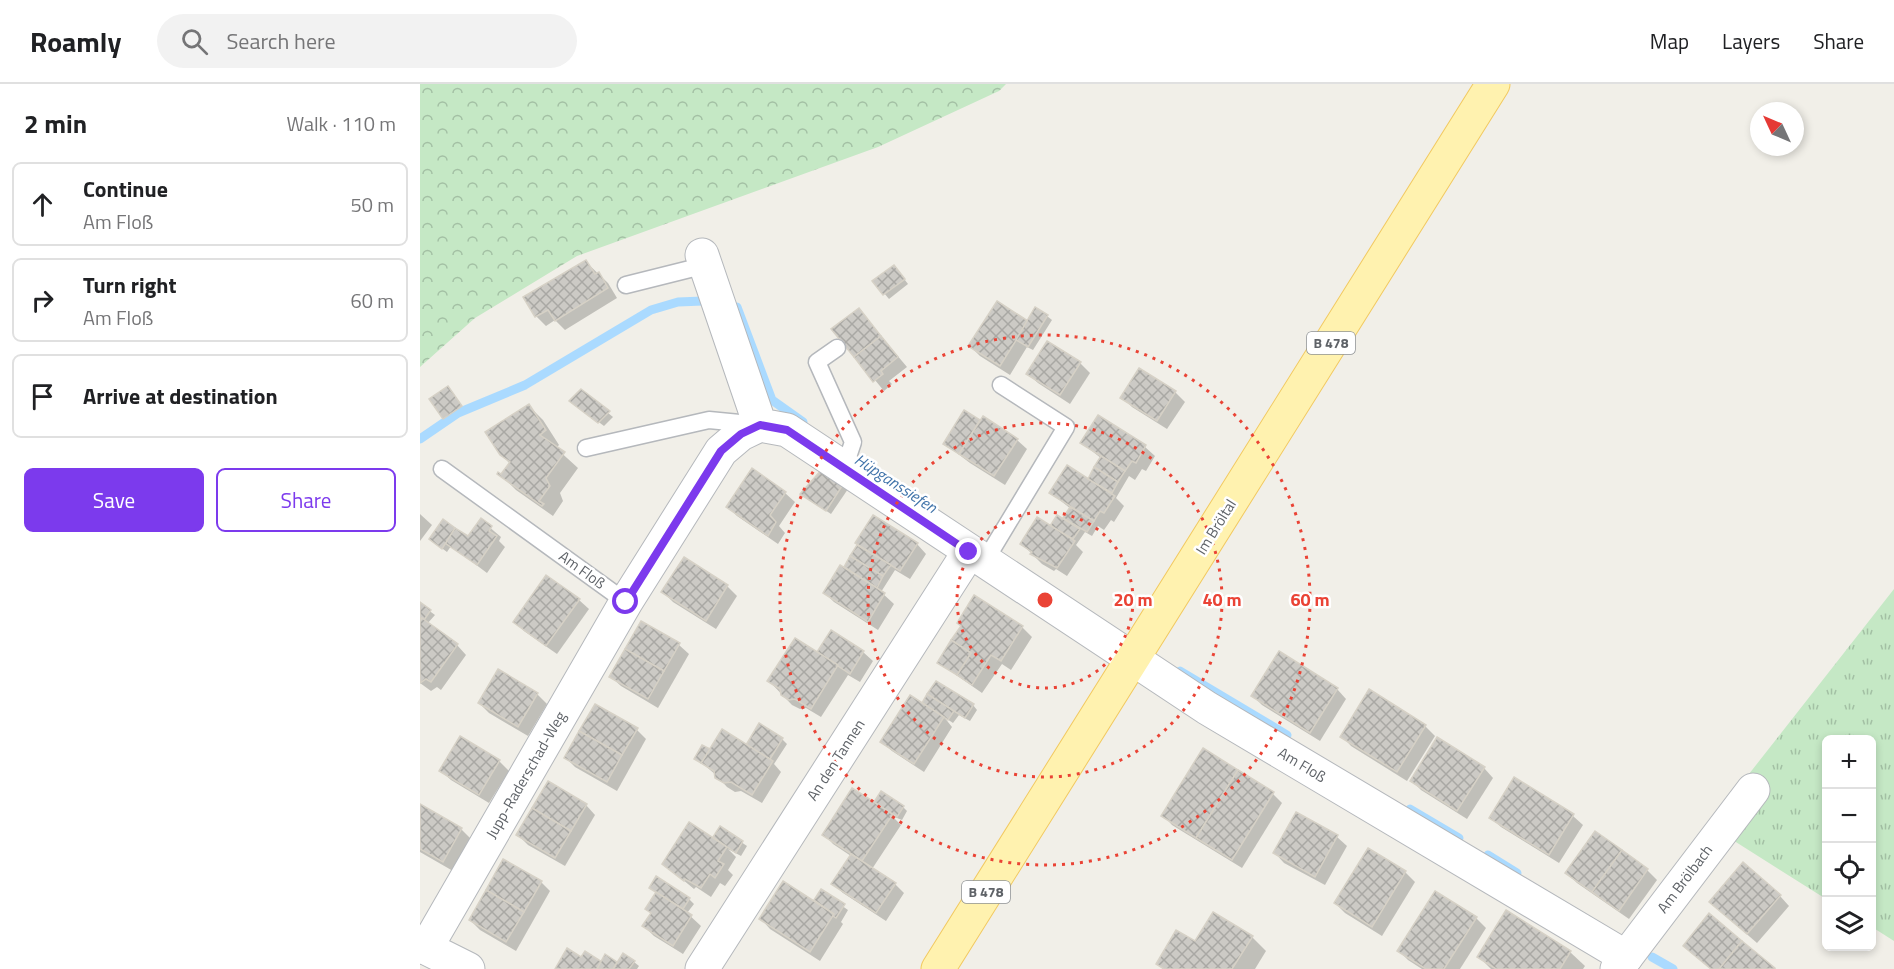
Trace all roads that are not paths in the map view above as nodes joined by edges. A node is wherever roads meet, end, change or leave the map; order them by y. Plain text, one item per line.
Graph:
1 (1493, 84) edge
2 (704, 260) joint
3 (626, 285) dead end
4 (837, 348) dead end
5 (1001, 386) dead end
6 (760, 425) junction
7 (586, 448) dead end
8 (844, 468) junction
9 (442, 469) dead end
10 (984, 550) junction
11 (626, 602) junction
12 (1133, 659) junction
13 (1753, 790) dead end
14 (423, 946) edge
15 (1622, 963) edge
16 (468, 969) edge
17 (702, 969) edge
18 (938, 969) edge

1 - 12 main road, Im Bröltal / B 478
2 - 3 lane
2 - 6 street
4 - 8 lane
5 - 10 lane
6 - 7 lane, Am Floß
6 - 8 street, Am Floß
6 - 11 street
8 - 10 street, Am Floß
9 - 11 lane, Am Floß
10 - 12 street, Am Floß
10 - 17 street, An den Tannen
11 - 14 street, Jupp-Raderschad-Weg
12 - 15 street, Am Floß
12 - 18 main road, Im Bröltal / B 478
13 - 15 street, Am Brölbach
14 - 16 street

